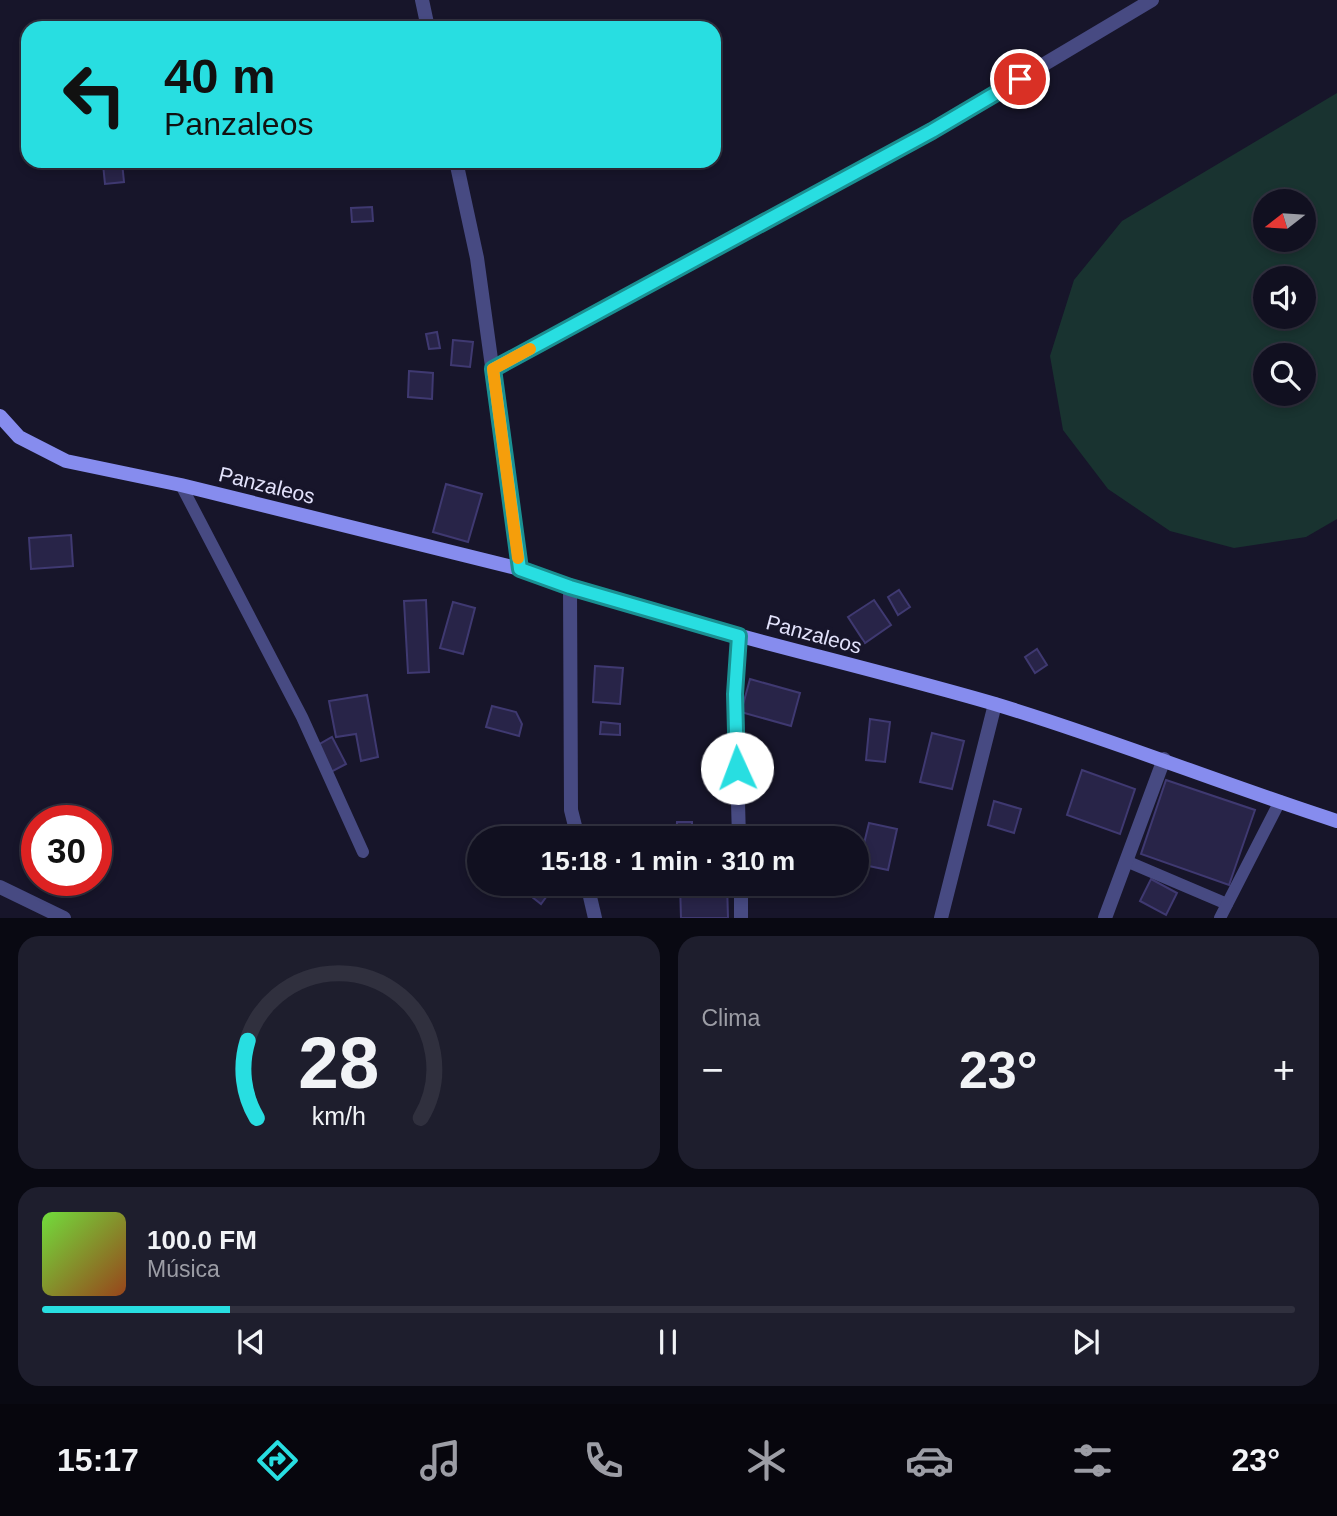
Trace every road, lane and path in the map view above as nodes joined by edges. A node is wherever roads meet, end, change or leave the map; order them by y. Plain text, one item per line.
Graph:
1 (422, 0) edge
2 (1152, 0) edge
3 (426, 21) edge
4 (458, 168) edge
5 (493, 369) junction
6 (0, 416) edge
7 (181, 485) junction
8 (520, 569) junction
9 (570, 587) junction
10 (739, 636) junction
11 (995, 704) junction
12 (1164, 759) junction
13 (1280, 801) junction
14 (1337, 821) edge
15 (575, 826) edge
16 (739, 826) edge
17 (363, 852) dead end
18 (1126, 861) junction
19 (0, 887) edge
20 (590, 896) edge
21 (741, 896) edge
22 (1227, 904) junction
23 (59, 916) edge
24 (595, 918) edge
25 (741, 918) edge
26 (941, 918) edge
27 (1105, 918) edge
28 (1220, 918) edge

1 - 3 street
2 - 5 street
4 - 5 street
5 - 8 street
6 - 7 street, Panzaleos
7 - 8 street, Panzaleos
7 - 17 lane
8 - 9 street, Panzaleos
9 - 10 street, Panzaleos
9 - 15 street
10 - 11 street, Panzaleos
10 - 16 street
11 - 12 street, Panzaleos
11 - 26 street
12 - 13 street, Panzaleos
12 - 18 street
13 - 14 street, Panzaleos
13 - 22 lane
18 - 22 lane
18 - 27 street
19 - 23 street
20 - 24 street
21 - 25 street
22 - 28 lane

